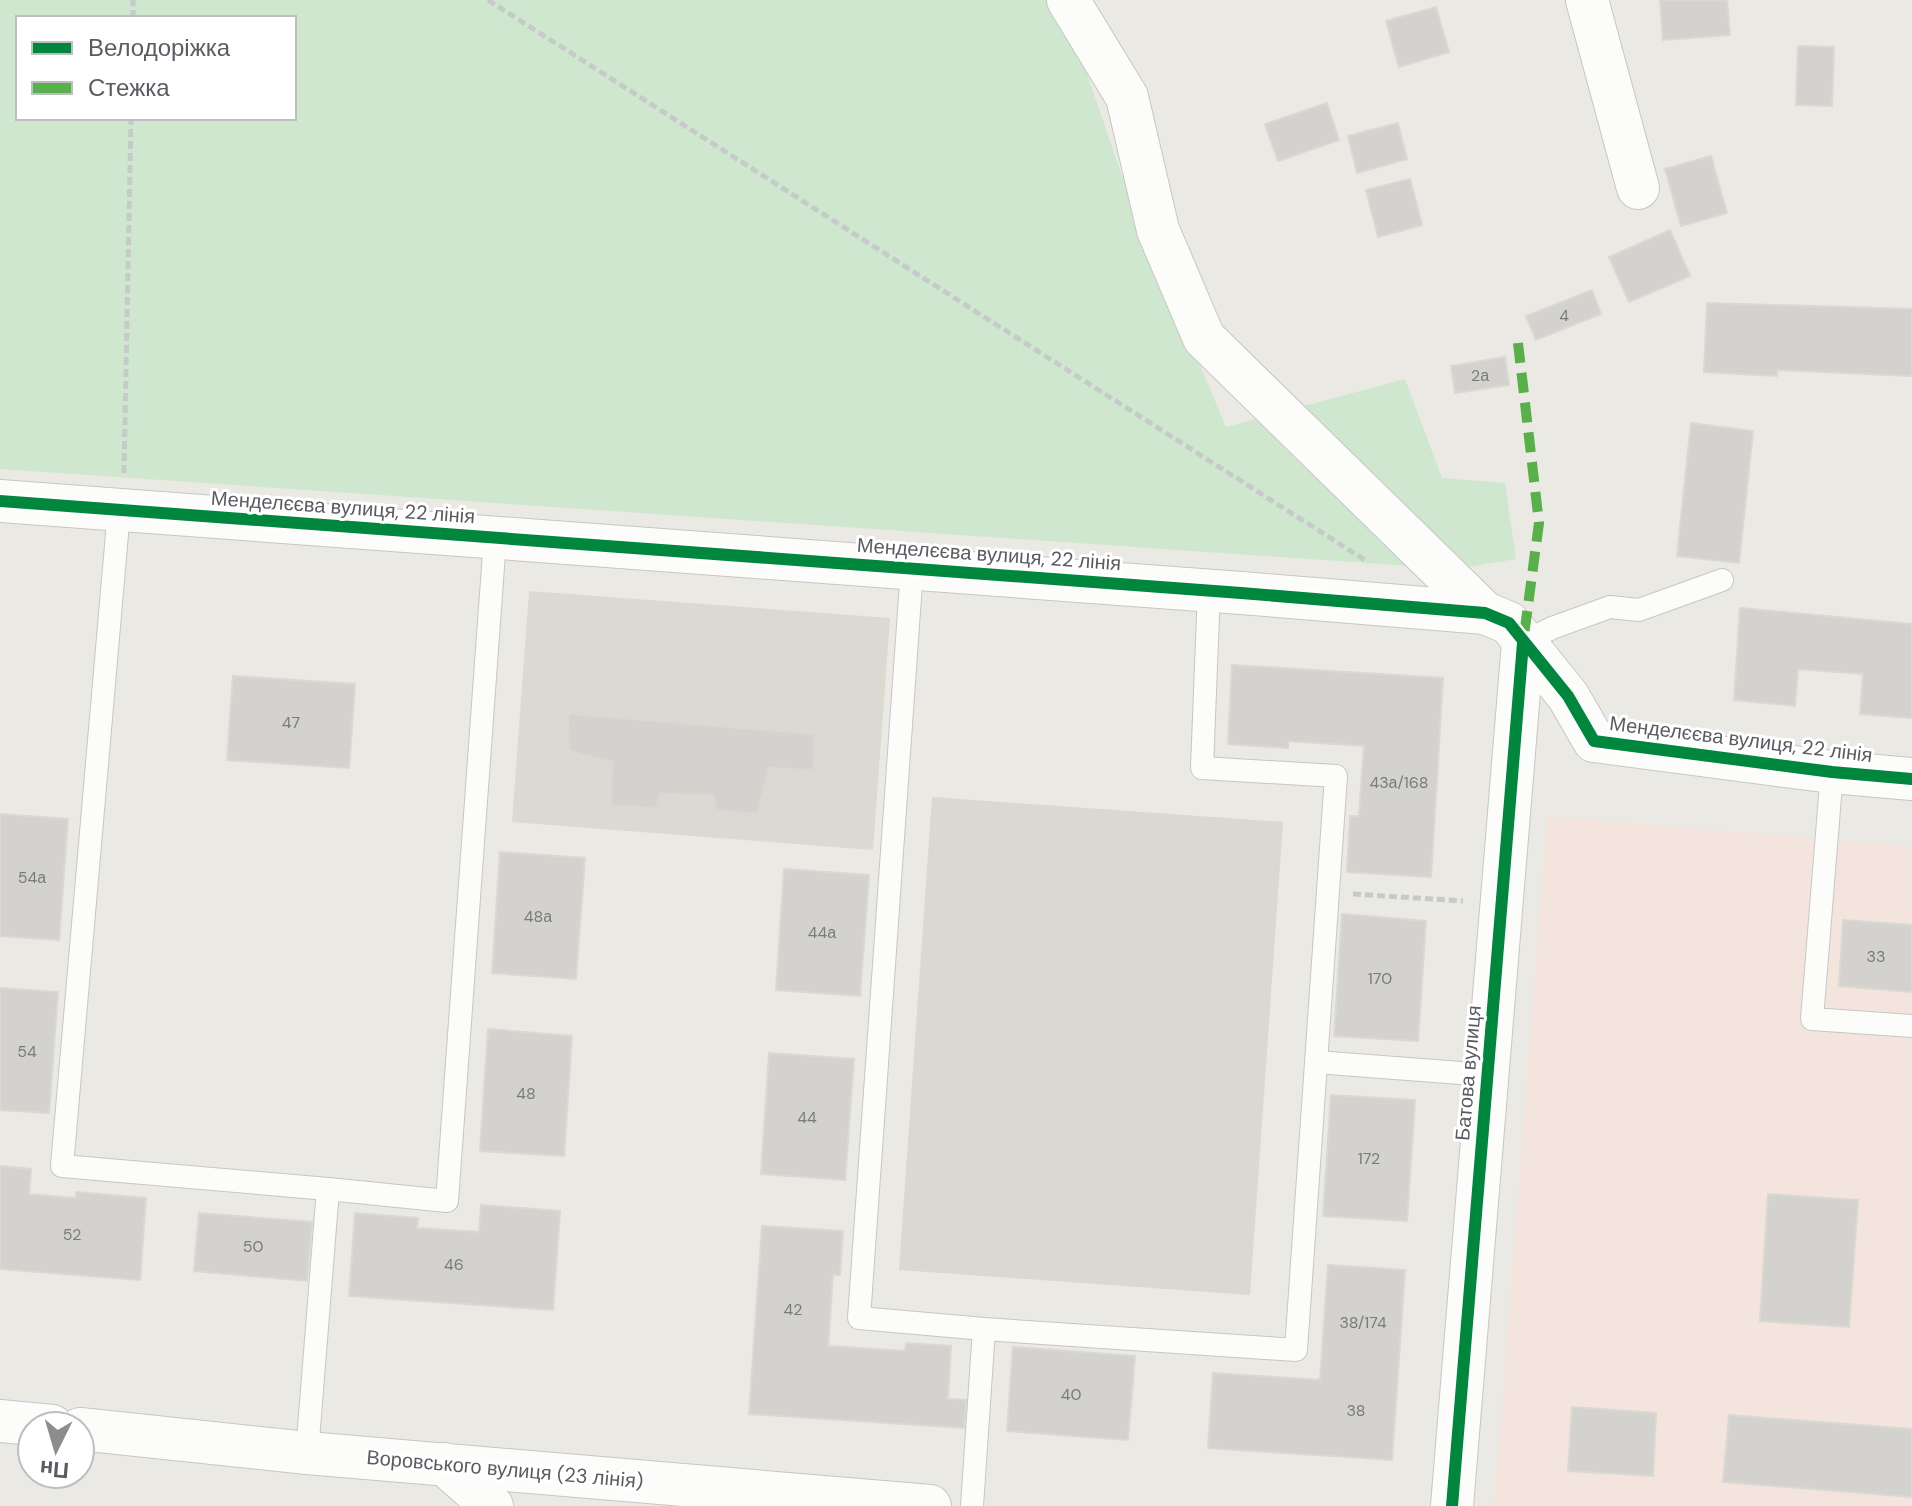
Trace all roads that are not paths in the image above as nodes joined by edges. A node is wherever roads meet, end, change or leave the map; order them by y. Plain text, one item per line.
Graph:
1 (1068, 0) edge
2 (1587, 0) edge
3 (1638, 188) dead end
4 (122, 494) junction
5 (0, 501) edge
6 (495, 539) junction
7 (912, 569) junction
8 (1722, 580) dead end
9 (1209, 590) junction
10 (1485, 613) junction
11 (1523, 643) junction
12 (1832, 772) junction
13 (1912, 779) edge
14 (1912, 1026) edge
15 (1316, 1062) junction
16 (1487, 1075) junction
17 (328, 1189) junction
18 (984, 1329) junction
19 (96, 1431) edge
20 (307, 1453) junction
21 (444, 1464) junction
22 (592, 1492) edge
23 (492, 1506) edge
24 (930, 1506) edge
25 (972, 1506) edge
26 (1452, 1506) edge

1 - 10 street
2 - 3 street
4 - 5 street, Менделєєва вулиця, 22 лінія
4 - 6 street, Менделєєва вулиця, 22 лінія
4 - 17 lane
6 - 7 street, Менделєєва вулиця, 22 лінія
6 - 17 lane
7 - 9 street, Менделєєва вулиця, 22 лінія
7 - 18 lane
8 - 11 lane
9 - 10 street, Менделєєва вулиця, 22 лінія
9 - 15 lane
10 - 11 street, Менделєєва вулиця, 22 лінія
11 - 12 street, Менделєєва вулиця, 22 лінія
11 - 16 street, Батова вулиця
12 - 13 street, Менделєєва вулиця, 22 лінія
12 - 14 lane
15 - 16 lane
15 - 18 lane
16 - 26 street, Батова вулиця
17 - 20 lane
18 - 25 lane
19 - 20 street, Воровського вулиця (23 лiнiя)
20 - 21 street, Воровського вулиця (23 лiнiя)
21 - 22 street, Воровського вулиця (23 лiнiя)
21 - 23 street
22 - 24 street, Воровського вулиця (23 лiнiя)

